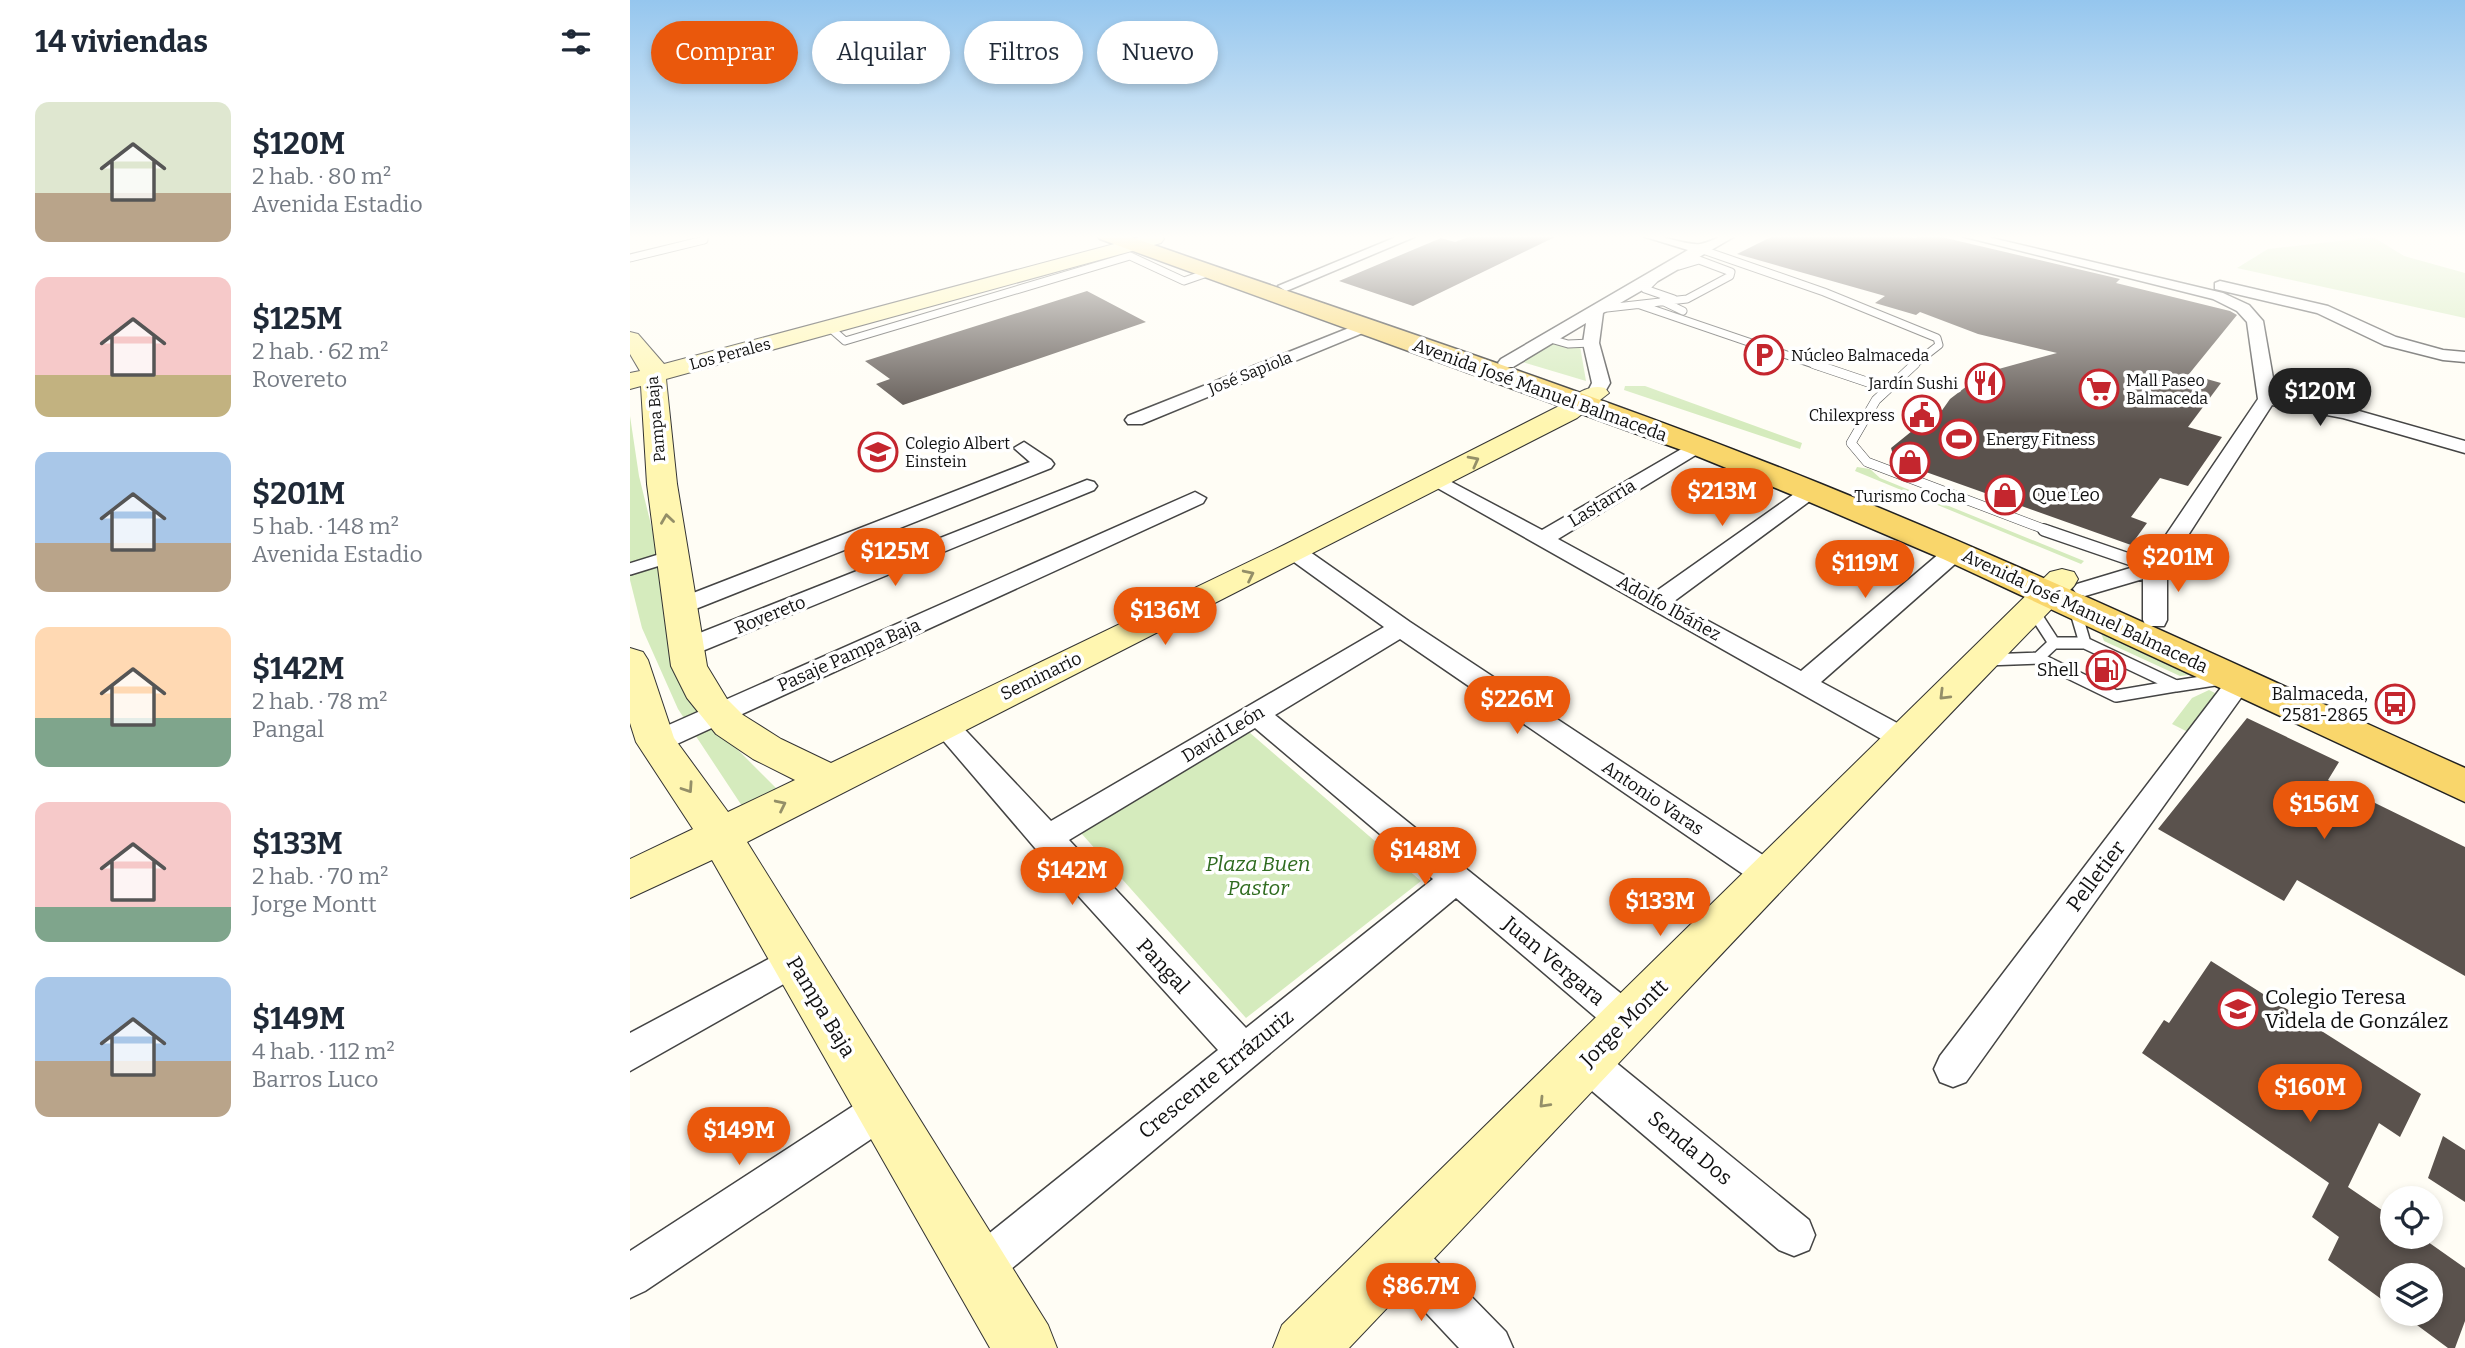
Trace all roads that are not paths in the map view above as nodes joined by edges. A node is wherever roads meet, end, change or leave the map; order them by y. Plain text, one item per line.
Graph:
1 (915, 298) edge
2 (926, 298) edge
3 (989, 298) edge
4 (1283, 298) edge
5 (1320, 298) edge
6 (1615, 298) edge
7 (1673, 298) edge
8 (1689, 298) edge
9 (1832, 298) edge
10 (2222, 298) edge
11 (2274, 298) edge
12 (1676, 299) junction
13 (1662, 301) junction
14 (1637, 304) junction
15 (1695, 305) dead end
16 (1596, 309) junction
17 (1683, 311) dead end
18 (829, 327) junction
19 (1364, 327) junction
20 (1547, 338) junction
21 (1591, 343) junction
22 (2465, 357) edge
23 (1507, 363) junction
24 (638, 365) edge
25 (2264, 377) junction
26 (1885, 388) junction
27 (1589, 399) junction
28 (2267, 399) junction
29 (1135, 420) dead end
30 (2380, 422) junction
31 (1697, 446) junction
32 (2465, 447) edge
33 (1024, 448) dead end
34 (1435, 481) junction
35 (662, 484) junction
36 (1087, 486) dead end
37 (1811, 491) junction
38 (630, 493) edge
39 (1195, 498) dead end
40 (1543, 539) junction
41 (1295, 552) junction
42 (1955, 552) junction
43 (672, 556) junction
44 (2155, 568) junction
45 (630, 569) edge
46 (1658, 601) junction
47 (2059, 603) junction
48 (680, 607) junction
49 (2155, 620) junction
50 (1401, 628) junction
51 (2085, 643) junction
52 (686, 649) junction
53 (2038, 658) junction
54 (630, 660) edge
55 (1979, 660) junction
56 (2235, 680) junction
57 (1804, 682) junction
58 (2176, 686) junction
59 (717, 714) junction
60 (1256, 714) junction
61 (943, 724) junction
62 (1902, 738) junction
63 (656, 742) junction
64 (2465, 760) edge
65 (832, 780) junction
66 (2465, 786) edge
67 (720, 835) junction
68 (1046, 839) junction
69 (1770, 876) junction
70 (1456, 879) junction
71 (630, 880) edge
72 (793, 961) junction
73 (1626, 1020) junction
74 (1243, 1051) junction
75 (630, 1053) edge
76 (1586, 1061) junction
77 (1953, 1069) dead end
78 (881, 1110) junction
79 (1794, 1235) dead end
80 (1398, 1252) junction
81 (977, 1270) junction
82 (630, 1276) edge
83 (1026, 1348) edge
84 (1305, 1348) edge
85 (1490, 1348) edge

1 - 24 street, Los Perales
2 - 18 street, Los Perales
3 - 18 lane
4 - 19 main road, Avenida José Manuel Balmaceda
5 - 23 main road, Avenida José Manuel Balmaceda
6 - 16 street
7 - 12 lane
8 - 12 lane
9 - 26 lane
10 - 25 street
11 - 22 street
12 - 13 lane
12 - 15 lane
13 - 14 lane
13 - 17 lane
14 - 16 lane
14 - 26 lane
16 - 20 street
16 - 21 street
18 - 24 street, Los Perales
19 - 27 main road, Avenida José Manuel Balmaceda
19 - 29 street, José Sapiola
20 - 21 lane
20 - 23 street
21 - 27 street
23 - 27 main road, Avenida José Manuel Balmaceda
24 - 35 street, Pampa Baja
25 - 28 street
25 - 30 street
26 - 44 lane
27 - 31 main road, Avenida José Manuel Balmaceda
34 -> 27 street, Seminario
27 - 47 main road, Avenida José Manuel Balmaceda
28 - 30 street
28 - 44 street
30 - 32 street
31 - 37 main road, Avenida José Manuel Balmaceda
31 - 40 street, Lastarria
33 - 48 street
34 - 40 street, Adolfo Ibáñez
34 - 41 street, Seminario
35 - 38 street, Pampa Baja
43 -> 35 street, Pampa Baja
36 - 52 street, Rovereto
37 - 42 main road, Avenida José Manuel Balmaceda
37 - 46 street
39 - 59 street, Pasaje Pampa Baja
40 - 46 street, Adolfo Ibáñez
41 - 50 street, Antonio Varas
61 -> 41 street, Seminario
42 - 47 main road, Avenida José Manuel Balmaceda
42 - 57 street
43 - 45 lane
43 - 48 street, Pampa Baja
44 - 47 street
44 - 49 street
46 - 57 street, Adolfo Ibáñez
47 - 49 main road, Avenida José Manuel Balmaceda
47 - 51 lane
47 - 51 lane
47 - 53 lane
47 - 55 street, Jorge Montt
47 - 56 main road, Avenida José Manuel Balmaceda
48 - 52 street, Pampa Baja
49 - 64 main road, Avenida José Manuel Balmaceda
50 - 60 street, David León
50 - 69 street, Antonio Varas
51 - 58 lane
52 - 59 street, Pampa Baja
53 - 55 lane
53 - 58 lane
54 - 63 street, Pampa Baja
55 -> 62 street, Jorge Montt
56 - 58 lane
56 - 66 main road, Avenida José Manuel Balmaceda
56 - 77 street, Pelletier
57 - 62 street, Adolfo Ibáñez
59 - 63 street, Pasaje Pampa Baja
59 - 65 street, Pampa Baja
60 - 68 street, David León
60 - 70 street, Juan Vergara
61 - 65 street, Seminario
61 - 68 street, Pangal
62 - 69 street, Jorge Montt
63 -> 67 street, Pampa Baja
67 -> 65 street, Seminario
67 - 71 street, Seminario
67 - 72 street, Pampa Baja
68 - 74 street, Pangal
69 - 73 street, Jorge Montt
70 - 73 street, Juan Vergara
70 - 74 street, Crescente Errázuriz
72 - 75 street
72 - 78 street, Pampa Baja
73 - 76 street, Jorge Montt
74 - 81 street, Crescente Errázuriz
76 - 79 street, Senda Dos
76 -> 80 street, Jorge Montt
78 - 81 street, Pampa Baja
78 - 82 street
80 - 84 street, Jorge Montt
80 - 85 street
81 - 83 street, Pampa Baja

